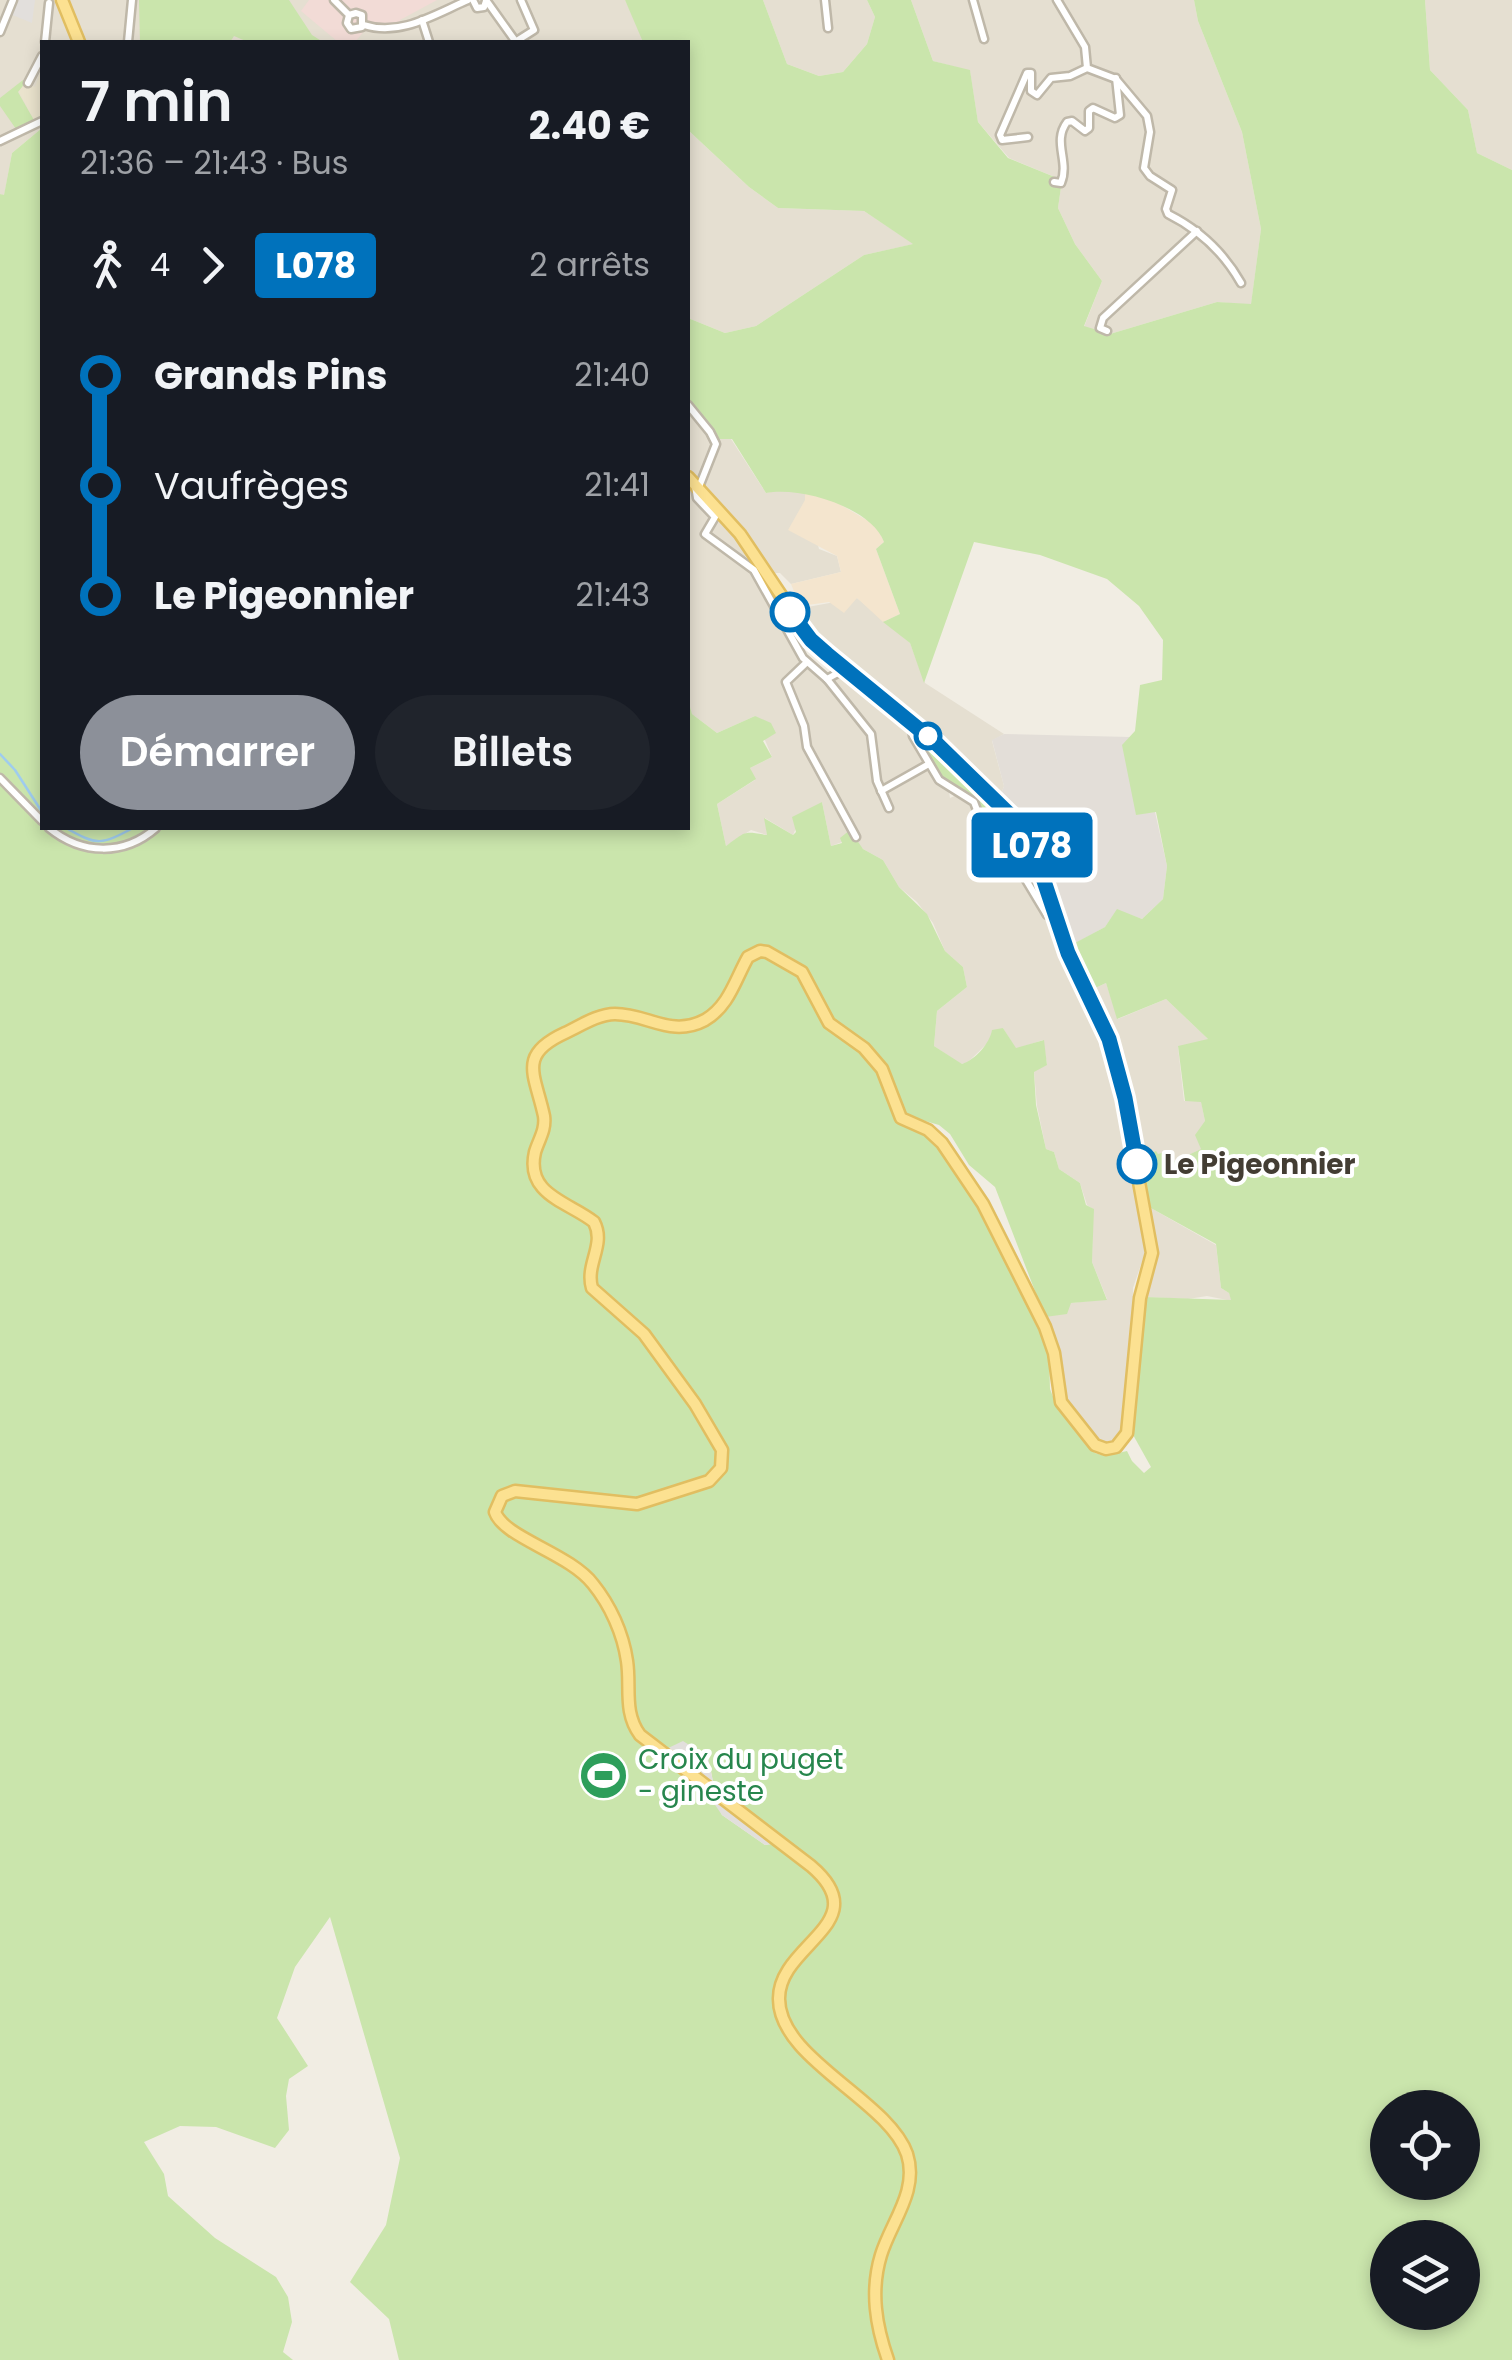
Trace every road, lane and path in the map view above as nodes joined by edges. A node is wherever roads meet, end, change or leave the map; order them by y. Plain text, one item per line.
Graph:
1 (13, 0) edge
2 (62, 0) edge
3 (132, 0) edge
4 (334, 0) edge
5 (470, 0) edge
6 (486, 0) edge
7 (521, 0) edge
8 (825, 0) edge
9 (972, 0) edge
10 (1057, 0) edge
11 (47, 2) edge
12 (349, 15) junction
13 (422, 20) junction
14 (370, 27) junction
15 (828, 28) dead end
16 (0, 32) edge
17 (45, 40) edge
18 (78, 40) edge
19 (128, 40) edge
20 (428, 40) edge
21 (515, 40) edge
22 (519, 40) edge
23 (984, 40) dead end
24 (40, 60) edge
25 (1087, 68) junction
26 (1116, 78) junction
27 (28, 83) dead end
28 (40, 122) edge
29 (1028, 137) dead end
30 (0, 142) edge
31 (1054, 182) dead end
32 (1196, 231) junction
33 (1241, 283) dead end
34 (1107, 331) dead end
35 (690, 408) edge
36 (694, 484) edge
37 (808, 662) junction
38 (845, 669) junction
39 (828, 679) junction
40 (911, 722) junction
41 (929, 764) junction
42 (0, 778) edge
43 (880, 791) junction
44 (996, 802) junction
45 (889, 808) dead end
46 (980, 811) junction
47 (40, 819) edge
48 (52, 830) edge
49 (153, 830) edge
50 (856, 837) dead end
51 (1047, 915) dead end
52 (888, 2360) edge

1 - 16 street
2 - 11 street
2 - 18 main road
3 - 19 street
4 - 12 street
5 - 6 street
5 - 13 street
6 - 21 street
7 - 22 street
8 - 15 street
9 - 23 street
10 - 25 street
11 - 17 street
12 - 14 street
12 - 14 street
13 - 14 street
13 - 20 street
24 - 27 street
25 - 26 street
25 - 29 street
26 - 31 street
26 - 32 street
28 - 30 street
32 - 33 street
32 - 34 street
35 - 36 street
36 - 37 street
36 - 38 main road
37 - 39 street
37 - 50 street
38 - 39 street
38 - 40 main road
39 - 43 street
40 - 41 street
40 - 44 main road
41 - 43 street
41 - 46 street
42 - 47 street
43 - 45 street
44 - 46 street
44 - 52 main road
46 - 51 street
48 - 49 street

